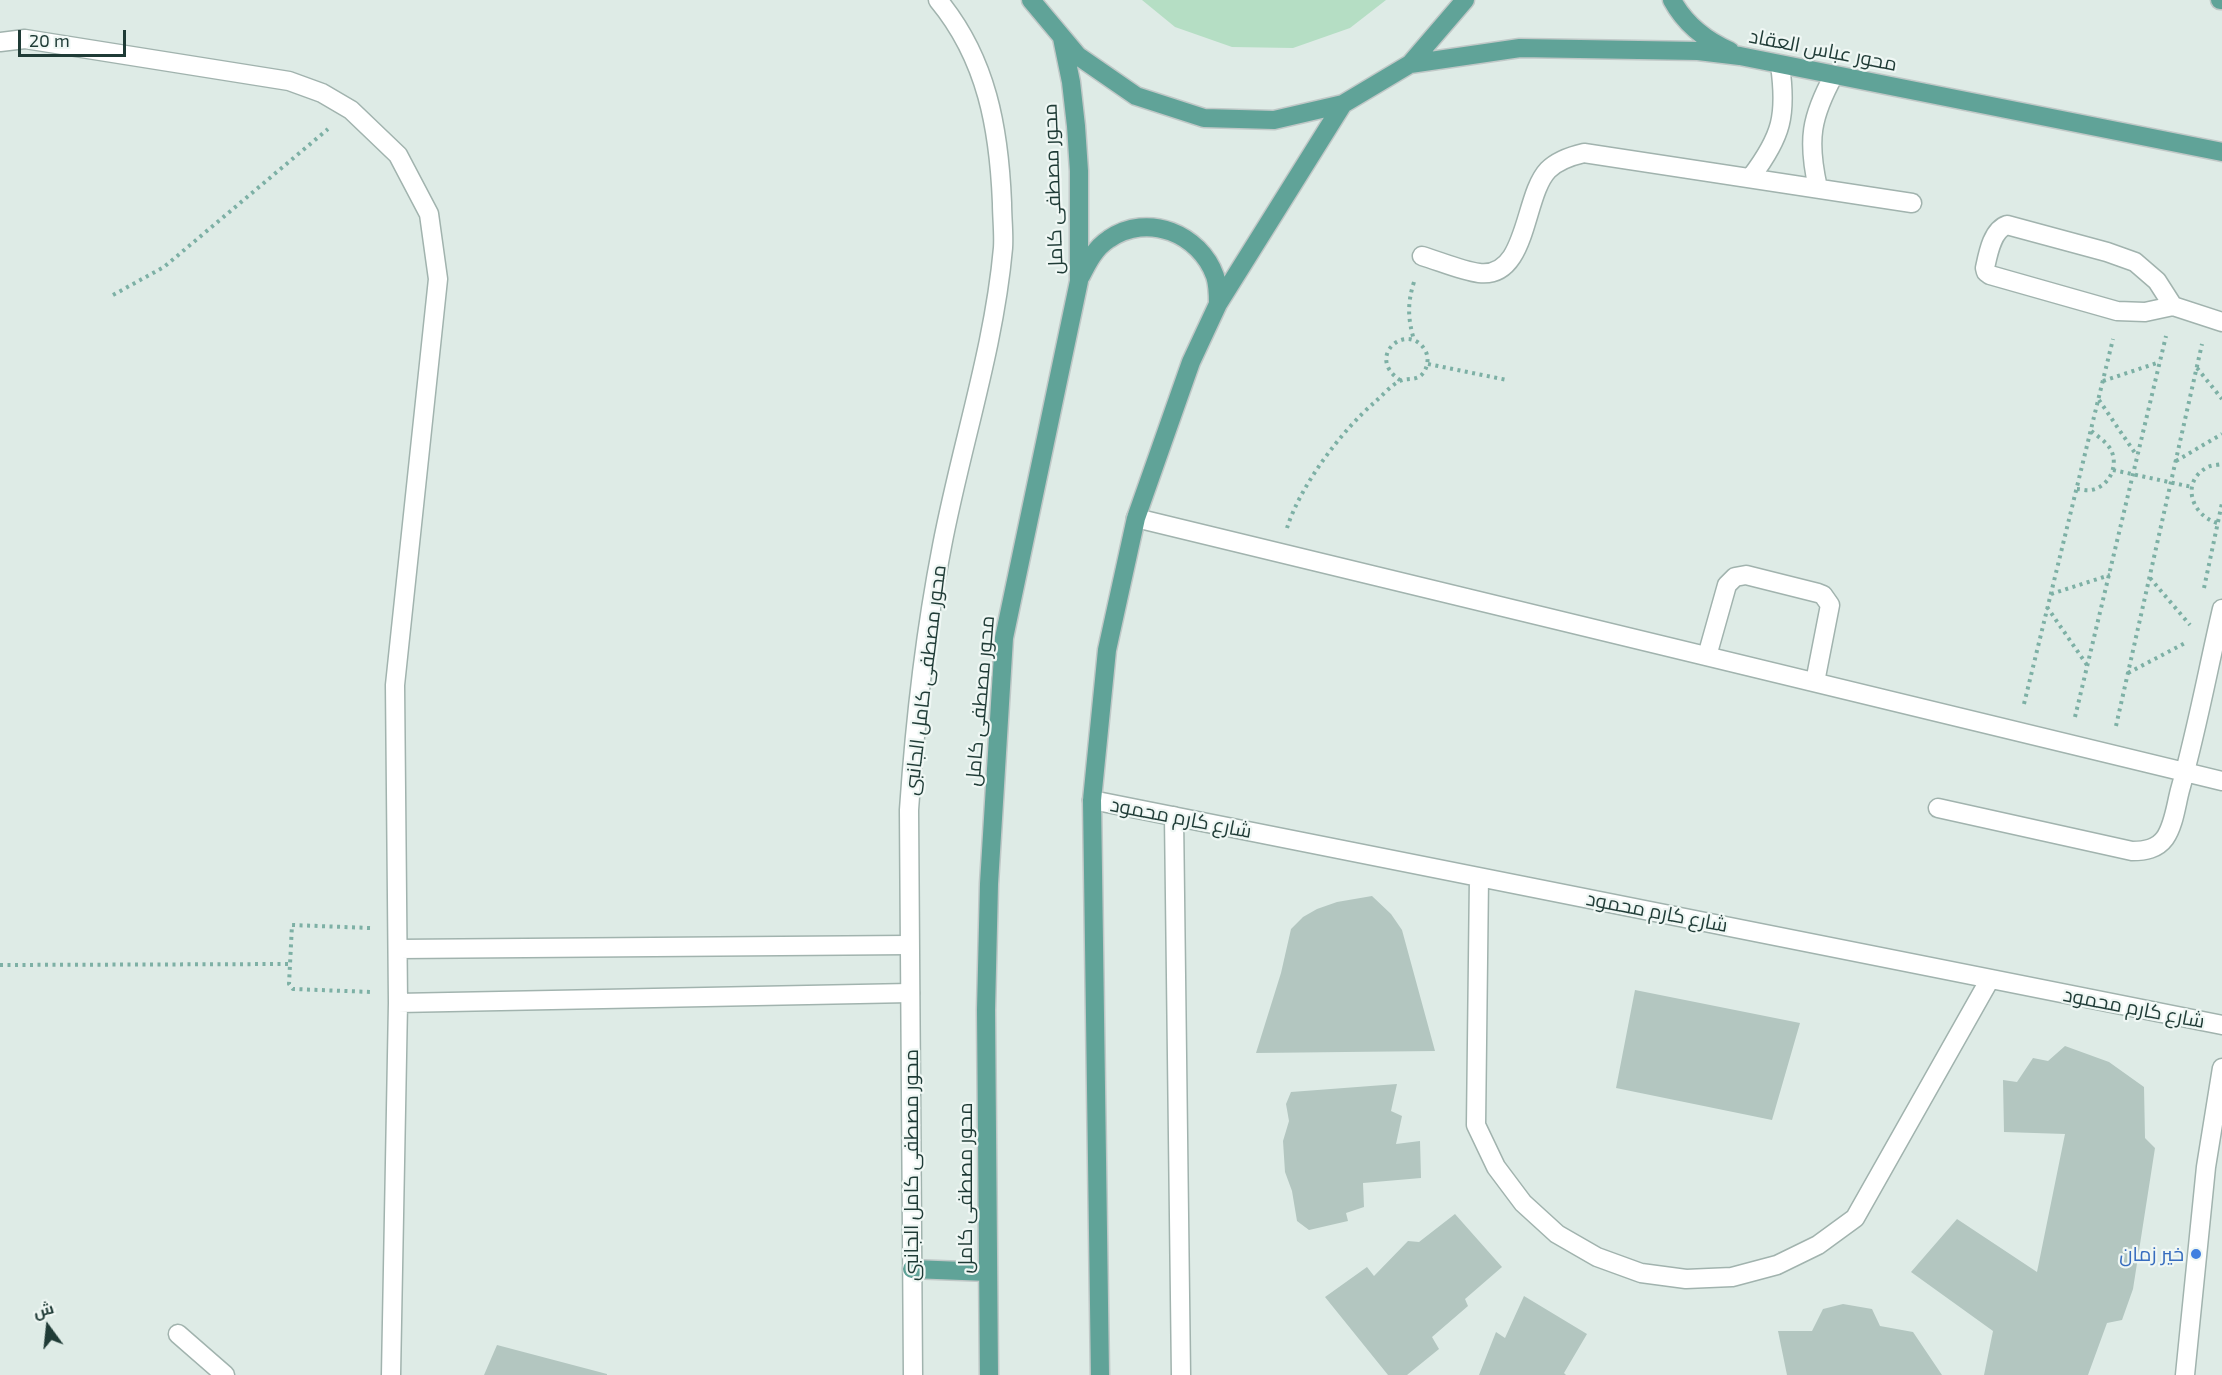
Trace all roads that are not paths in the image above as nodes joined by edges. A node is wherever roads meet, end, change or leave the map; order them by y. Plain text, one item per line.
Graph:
1 (1032, 0) edge
2 (1465, 0) edge
3 (1671, 0) edge
4 (940, 3) edge
5 (1062, 38) junction
6 (0, 42) edge
7 (1740, 56) junction
8 (1410, 64) junction
9 (1780, 65) junction
10 (1834, 75) junction
11 (1343, 104) junction
12 (2222, 152) edge
13 (1751, 177) junction
14 (1818, 188) junction
15 (1912, 203) dead end
16 (1422, 256) road end
17 (1079, 280) junction
18 (1218, 304) junction
19 (2173, 306) junction
20 (2222, 322) edge
21 (1136, 518) junction
22 (2222, 609) edge
23 (1707, 656) junction
24 (1815, 682) junction
25 (2186, 772) junction
26 (2222, 781) edge
27 (1092, 800) junction
28 (1938, 808) dead end
29 (1174, 816) junction
30 (1479, 877) junction
31 (909, 945) junction
32 (398, 949) junction
33 (1990, 979) junction
34 (910, 993) junction
35 (398, 998) junction
36 (2222, 1025) edge
37 (2222, 1068) edge
38 (912, 1269) junction
39 (988, 1272) junction
40 (178, 1334) dead end
41 (225, 1375) edge
42 (391, 1375) edge
43 (913, 1375) edge
44 (989, 1375) edge
45 (1100, 1375) edge
46 (1181, 1375) edge
47 (2186, 1375) edge

1 - 5 main road
2 - 8 main road
3 - 7 main road
4 - 31 street, محور مصطفى كامل الجانبى
5 - 11 main road
5 - 17 main road, محور مصطفى كامل
6 - 32 street
7 - 8 main road, محور عباس العقاد
7 - 9 main road, محور عباس العقاد
8 - 11 main road
9 - 10 main road, محور عباس العقاد
9 - 13 street
10 - 12 main road, محور عباس العقاد
10 - 14 street
11 - 18 main road
13 - 14 street
13 - 16 street
14 - 15 street
17 - 18 main road
17 - 39 main road, محور مصطفى كامل
18 - 21 main road
19 - 19 street
19 - 20 street
21 - 23 street
21 - 27 main road
22 - 25 street
23 - 24 street
23 - 24 street
24 - 25 street
25 - 26 street
25 - 28 street
27 - 29 street, شارع كارم محمود
27 - 45 main road
29 - 30 street, شارع كارم محمود
29 - 46 street
30 - 33 street, شارع كارم محمود
30 - 33 street
31 - 32 street
31 - 34 street, محور مصطفى كامل الجانبى
32 - 35 street
33 - 36 street, شارع كارم محمود
34 - 35 street
34 - 38 street, محور مصطفى كامل الجانبى
35 - 42 street
37 - 47 street
38 - 39 main road
38 - 43 street, محور مصطفى كامل الجانبى
39 - 44 main road, محور مصطفى كامل
40 - 41 street

